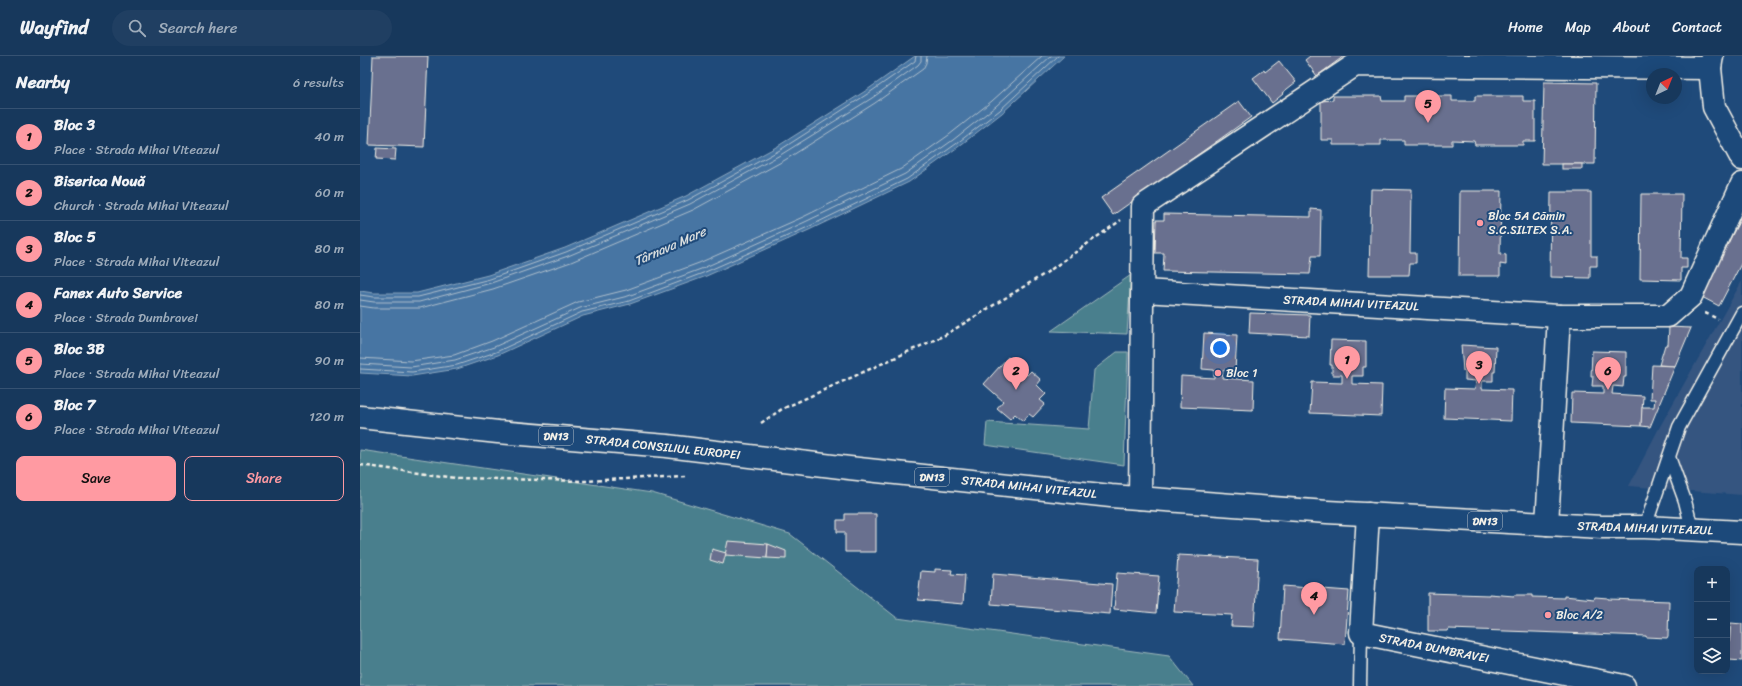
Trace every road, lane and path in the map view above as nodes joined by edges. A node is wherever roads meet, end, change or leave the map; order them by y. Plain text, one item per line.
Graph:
1 (1362, 60) edge
2 (1711, 62) edge
3 (1742, 159) edge
4 (1742, 184) edge
5 (1143, 206) junction
6 (1143, 291) junction
7 (1682, 304) junction
8 (1742, 313) edge
9 (1559, 316) junction
10 (1735, 325) junction
11 (360, 417) edge
12 (762, 423) dead end
13 (752, 456) joint
14 (1669, 457) junction
15 (360, 465) edge
16 (685, 476) dead end
17 (1140, 498) junction
18 (1368, 514) junction
19 (1547, 524) junction
20 (1645, 527) junction
21 (1692, 529) junction
22 (1742, 532) edge
23 (1361, 633) junction
24 (1360, 686) edge
25 (1624, 686) edge

1 - 2 main road
1 - 5 main road
2 - 3 main road
4 - 7 main road, STRADA MIHAI VITEAZUL
5 - 6 main road
5 - 12 path
6 - 9 main road, STRADA MIHAI VITEAZUL
6 - 17 main road
7 - 9 main road, STRADA MIHAI VITEAZUL
7 - 10 path
8 - 10 lane
9 - 19 main road
10 - 14 lane
11 - 13 main road, STRADA CONSILIUL EUROPEI / DN13
13 - 17 main road, STRADA MIHAI VITEAZUL / DN13
14 - 20 lane
14 - 21 lane
15 - 16 path
17 - 18 main road, STRADA MIHAI VITEAZUL / DN13
18 - 19 main road, STRADA MIHAI VITEAZUL / DN13
18 - 23 main road, STRADA DUMBRAVEI
19 - 20 main road, STRADA MIHAI VITEAZUL / DN13
20 - 21 main road, STRADA MIHAI VITEAZUL / DN13
21 - 22 main road, STRADA MIHAI VITEAZUL / DN13
23 - 24 lane
23 - 25 main road, STRADA DUMBRAVEI

